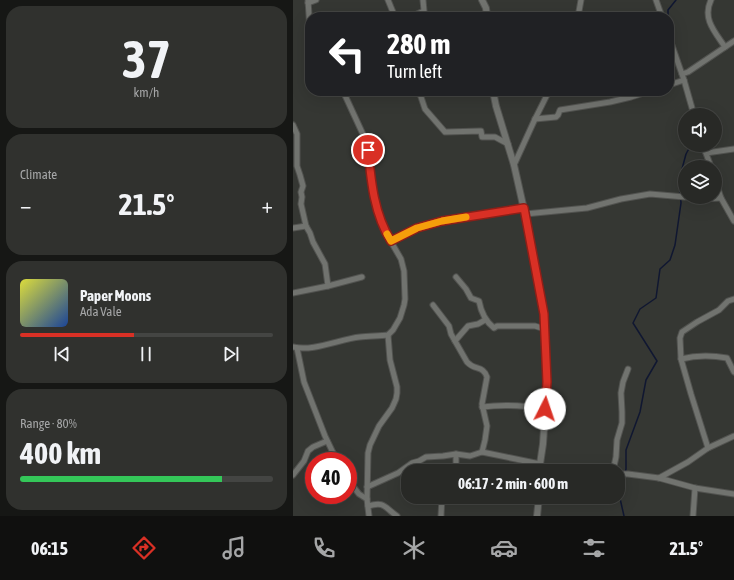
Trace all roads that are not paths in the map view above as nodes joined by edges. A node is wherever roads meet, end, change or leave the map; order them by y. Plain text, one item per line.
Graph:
1 (316, 0) edge
2 (388, 0) edge
3 (423, 0) edge
4 (483, 0) edge
5 (581, 0) edge
6 (656, 0) edge
7 (711, 0) edge
8 (308, 1) edge
9 (309, 12) edge
10 (393, 12) edge
11 (422, 12) edge
12 (486, 12) edge
13 (579, 12) edge
14 (660, 12) edge
15 (734, 41) edge
16 (725, 47) junction
17 (674, 51) edge
18 (682, 74) junction
19 (684, 80) junction
20 (674, 83) edge
21 (345, 96) edge
22 (421, 96) edge
23 (494, 96) edge
24 (546, 96) edge
25 (634, 96) edge
26 (693, 108) edge
27 (535, 119) junction
28 (293, 125) edge
29 (508, 144) junction
30 (734, 148) edge
31 (706, 153) joint
32 (708, 160) edge
33 (515, 165) junction
34 (678, 196) edge
35 (722, 200) edge
36 (525, 211) junction
37 (734, 221) edge
38 (306, 226) junction
39 (293, 228) edge
40 (391, 241) junction
41 (362, 277) dead end
42 (456, 277) dead end
43 (328, 286) junction
44 (293, 293) edge
45 (734, 298) edge
46 (433, 305) dead end
47 (485, 320) junction
48 (545, 329) junction
49 (388, 335) junction
50 (455, 341) junction
51 (295, 347) edge
52 (681, 359) junction
53 (628, 369) dead end
54 (734, 372) edge
55 (482, 407) junction
56 (545, 409) junction
57 (734, 436) edge
58 (327, 441) junction
59 (708, 448) junction
60 (332, 452) edge
61 (482, 452) junction
62 (456, 454) junction
63 (456, 464) edge
64 (540, 464) joint
65 (614, 464) edge
66 (625, 474) edge
67 (293, 475) edge
68 (659, 478) junction
69 (367, 487) junction
70 (695, 488) junction
71 (357, 491) edge
72 (734, 494) edge
73 (367, 499) junction
74 (442, 504) edge
75 (538, 504) edge
76 (368, 506) junction
77 (369, 516) edge
78 (397, 516) edge
79 (441, 516) edge
80 (537, 516) edge
81 (693, 516) edge

1 - 8 street
2 - 10 street
3 - 11 street
4 - 12 street
5 - 13 street
6 - 14 street
7 - 16 street
8 - 9 street
15 - 16 street
16 - 18 street
17 - 18 street
18 - 19 street
19 - 20 street
19 - 26 street
21 - 40 street
22 - 29 street
23 - 29 street
24 - 27 street
25 - 27 street
27 - 33 street
28 - 38 street
29 - 33 street
30 - 31 street
31 - 32 street
33 - 36 street
34 - 36 street
35 - 37 street
36 - 40 street
36 - 48 street
38 - 39 street
38 - 43 street
40 - 49 street
41 - 43 street
42 - 47 street
43 - 44 street
45 - 52 street
46 - 50 street
47 - 48 street
47 - 50 street
48 - 56 street
49 - 51 street
49 - 69 street
50 - 55 street
51 - 58 street
52 - 54 street
52 - 59 street
53 - 65 street
55 - 56 street
55 - 61 street
56 - 64 street
57 - 59 street
58 - 60 street
58 - 67 street
59 - 68 street
61 - 62 street
61 - 64 street
62 - 63 street
62 - 69 street
66 - 68 street
68 - 70 street
69 - 73 street
70 - 72 street
70 - 81 street
71 - 73 street
73 - 76 street
74 - 79 street
75 - 80 street
76 - 77 street
76 - 78 street

